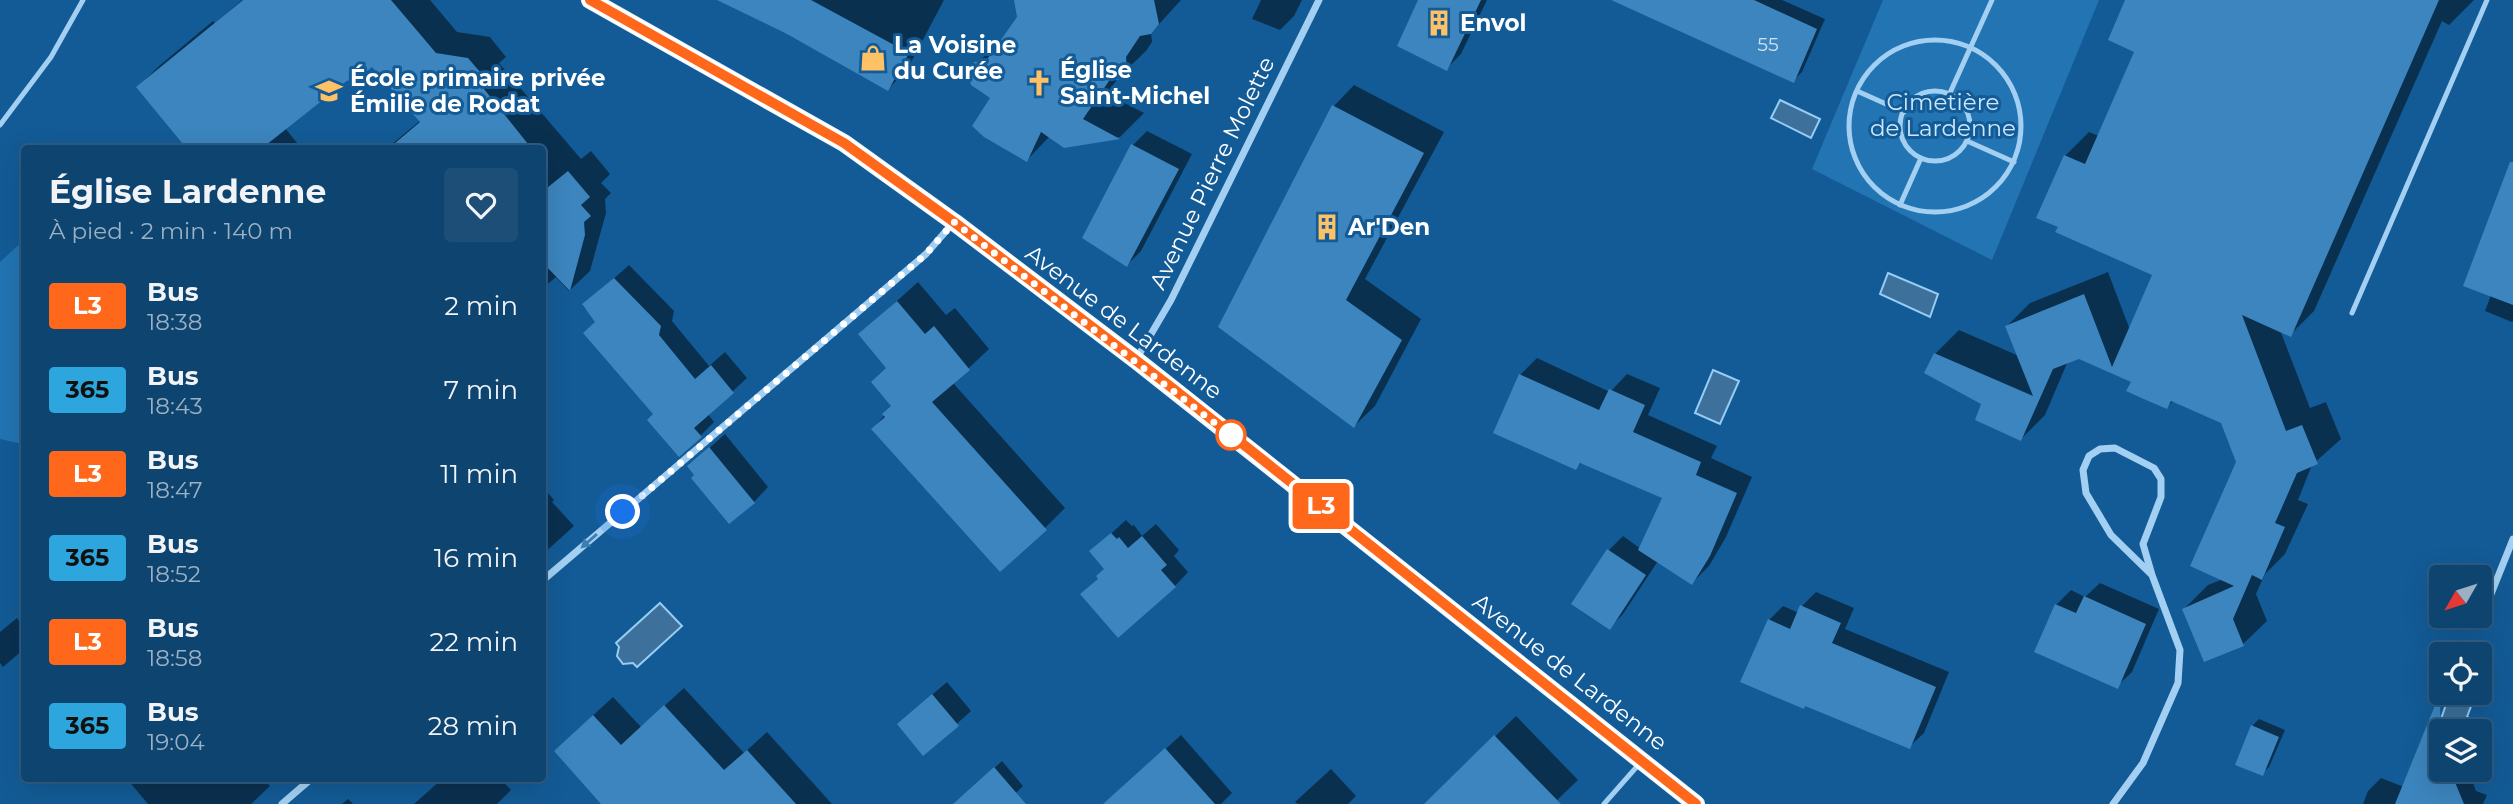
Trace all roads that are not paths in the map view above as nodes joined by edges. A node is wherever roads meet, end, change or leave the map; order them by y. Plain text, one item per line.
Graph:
1 (83, 0) edge
2 (590, 0) edge
3 (1319, 0) edge
4 (1992, 0) edge
5 (2487, 0) edge
6 (1970, 48) junction
7 (1857, 91) junction
8 (1949, 94) junction
9 (1904, 112) junction
10 (0, 125) edge
11 (1967, 141) junction
12 (1921, 158) junction
13 (2014, 162) junction
14 (1900, 205) junction
15 (954, 222) junction
16 (2352, 313) dead end
17 (1136, 360) junction
18 (2513, 539) edge
19 (2151, 575) junction
20 (546, 578) edge
21 (2492, 592) edge
22 (1643, 761) junction
23 (308, 782) edge
24 (282, 804) edge
25 (1604, 804) edge
26 (1696, 804) edge
27 (2113, 804) edge

1 - 10 lane
2 - 15 main road, Avenue de Lardenne
3 - 17 street, Avenue Pierre Molette
4 - 6 lane
5 - 16 lane
6 - 7 lane
6 - 8 lane
6 - 13 lane
7 - 9 lane
7 - 14 lane
8 - 9 lane
8 - 11 lane
9 - 12 lane
11 - 12 lane
11 - 13 lane
12 - 14 lane
13 - 14 lane
15 - 17 main road, Avenue de Lardenne
15 -> 20 street
17 - 22 main road, Avenue de Lardenne
18 - 21 street
19 - 19 street
19 - 27 street
22 - 25 lane
22 - 26 main road, Avenue de Lardenne
23 - 24 street

